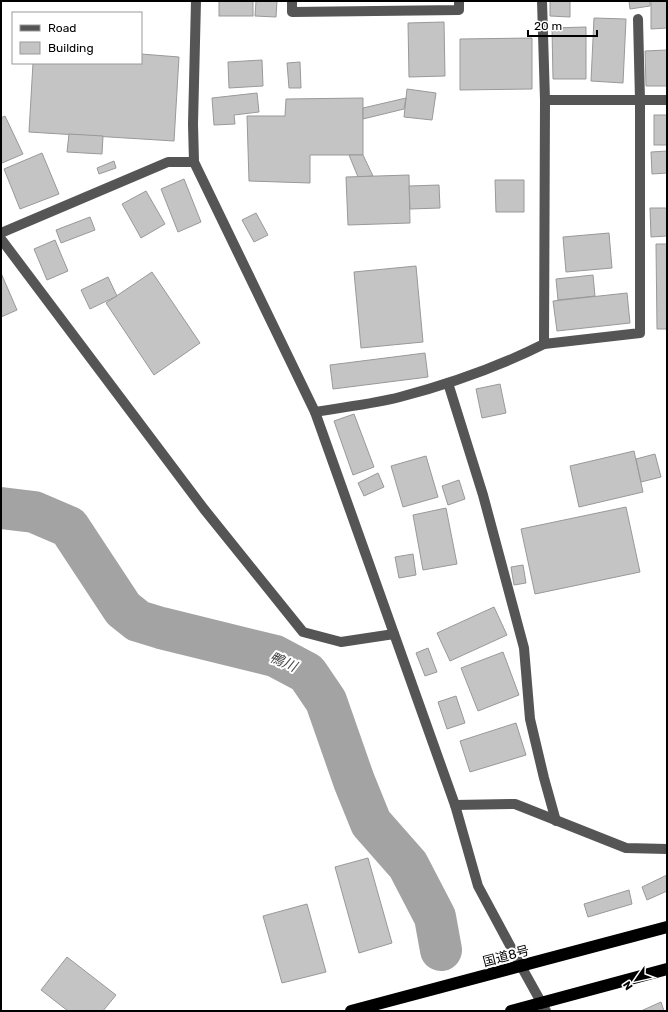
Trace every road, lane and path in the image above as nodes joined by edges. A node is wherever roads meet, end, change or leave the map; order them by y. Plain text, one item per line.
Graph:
1 (196, 1) edge
2 (292, 1) edge
3 (459, 1) edge
4 (542, 1) edge
5 (638, 19) dead end
6 (545, 100) junction
7 (640, 100) junction
8 (667, 100) edge
9 (194, 162) junction
10 (1, 233) edge
11 (1, 239) edge
12 (544, 344) junction
13 (448, 383) junction
14 (315, 412) junction
15 (394, 634) junction
16 (455, 805) junction
17 (556, 821) junction
18 (667, 849) edge
19 (667, 927) edge
20 (521, 966) junction
21 (667, 969) edge
22 (544, 1007) edge
23 (351, 1011) edge
24 (511, 1011) edge

1 - 9 street
2 - 3 street
4 - 6 street
5 - 7 street
6 - 7 street
6 - 12 street
7 - 8 street
7 - 12 street
9 - 10 street
9 - 14 street
11 - 15 street
12 - 13 street
13 - 14 street
13 - 17 street
14 - 15 street
15 - 16 street
16 - 17 street
16 - 20 street
17 - 18 street
19 - 20 highway, 国道8号
20 - 22 street
20 - 23 highway, 国道8号
21 - 22 highway
22 - 24 highway

